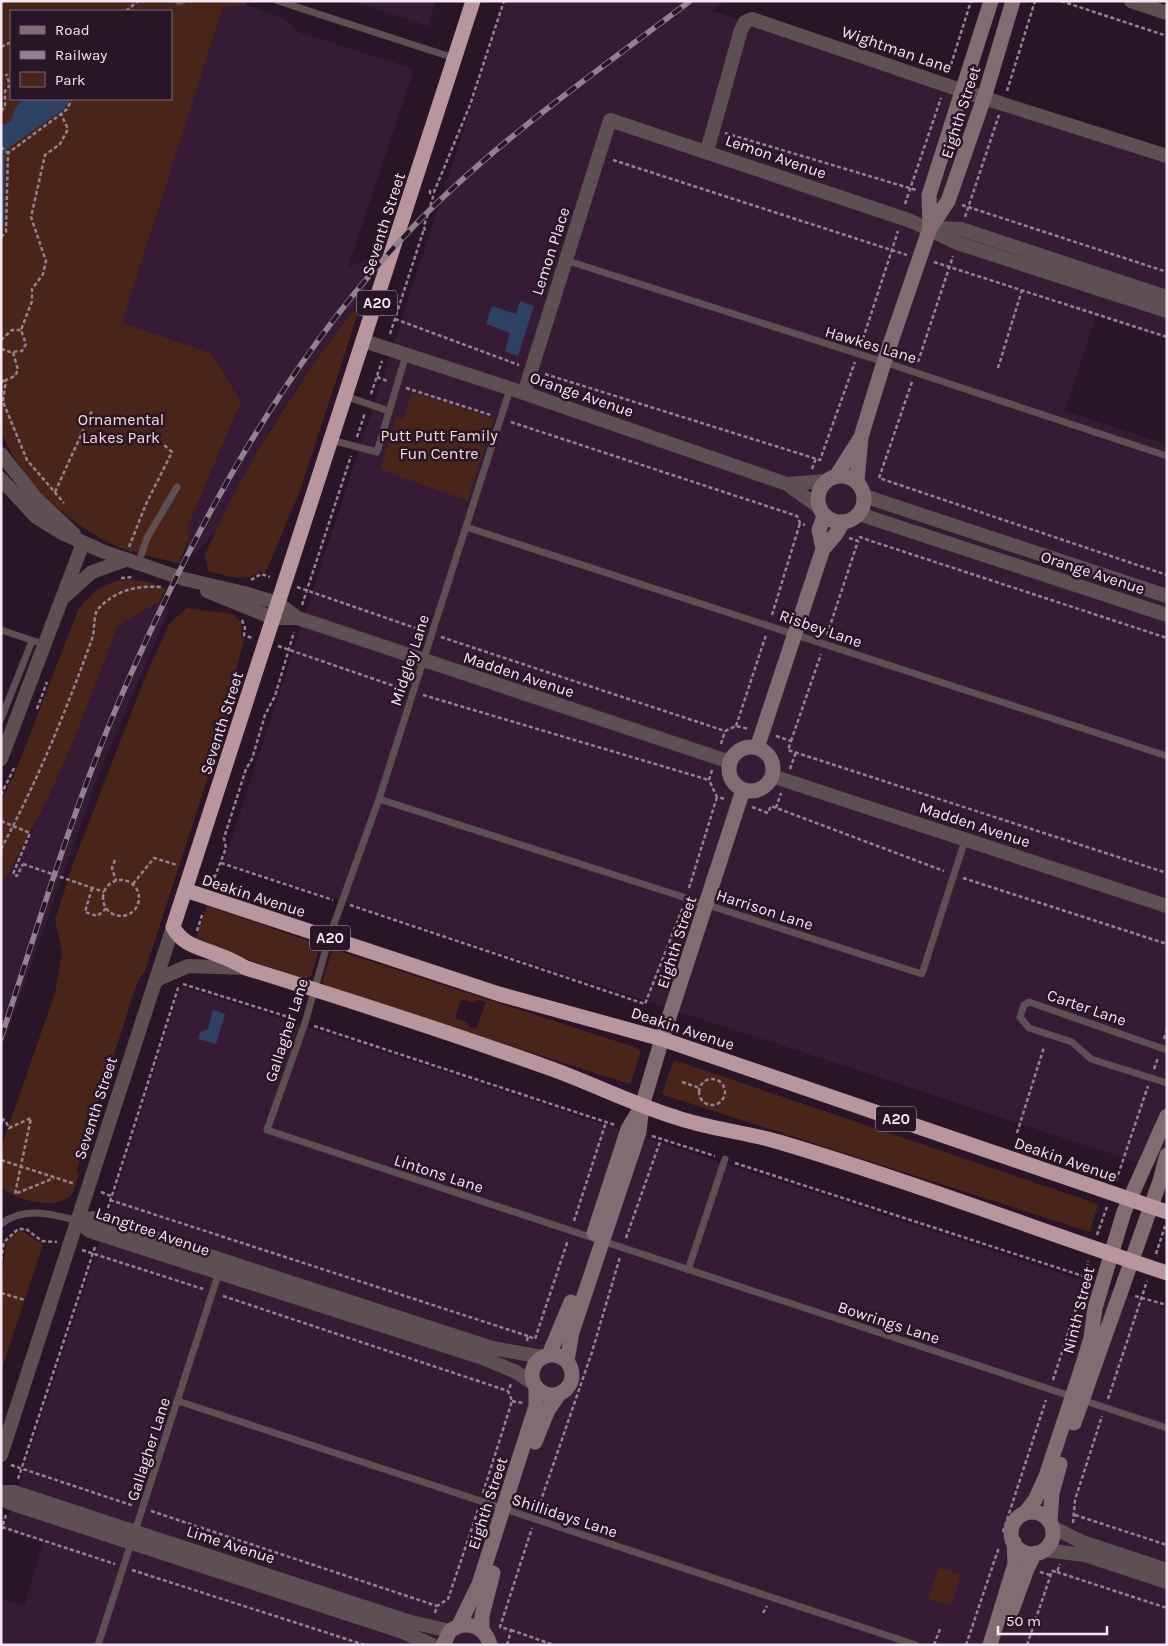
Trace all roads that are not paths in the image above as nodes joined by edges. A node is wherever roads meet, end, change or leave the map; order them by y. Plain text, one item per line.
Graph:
1 (278, 1) edge
2 (473, 1) edge
3 (990, 1) edge
4 (1013, 1) edge
5 (1131, 1) edge
6 (1167, 13) edge
7 (454, 58) junction
8 (961, 90) junction
9 (984, 98) junction
10 (610, 120) joint
11 (707, 151) junction
12 (1167, 156) edge
13 (930, 228) junction
14 (959, 236) junction
15 (566, 260) junction
16 (1167, 297) edge
17 (1167, 311) edge
18 (364, 341) junction
19 (406, 355) junction
20 (884, 362) junction
21 (510, 389) junction
22 (524, 393) junction
23 (345, 396) junction
24 (389, 411) junction
25 (861, 437) junction
26 (330, 440) junction
27 (1, 454) edge
28 (1167, 456) edge
29 (831, 478) junction
30 (1, 479) edge
31 (857, 482) junction
32 (787, 484) junction
33 (177, 487) dead end
34 (864, 496) junction
35 (913, 513) junction
36 (859, 514) junction
37 (821, 517) junction
38 (466, 527) junction
39 (840, 528) junction
40 (908, 529) junction
41 (83, 543) junction
42 (1015, 546) junction
43 (823, 549) junction
44 (1009, 562) junction
45 (136, 563) junction
46 (184, 580) junction
47 (1167, 596) edge
48 (62, 599) junction
49 (278, 603) junction
50 (1167, 615) edge
51 (273, 618) junction
52 (298, 618) junction
53 (1, 630) edge
54 (795, 634) junction
55 (32, 642) junction
56 (46, 645) junction
57 (423, 660) junction
58 (1, 719) edge
59 (757, 748) junction
60 (1167, 756) edge
61 (1, 759) edge
62 (730, 762) junction
63 (772, 776) junction
64 (741, 796) junction
65 (379, 799) junction
66 (965, 840) junction
67 (184, 890) junction
68 (707, 905) junction
69 (1167, 906) edge
70 (173, 928) junction
71 (329, 938) junction
72 (246, 968) junction
73 (156, 980) junction
74 (314, 989) junction
75 (662, 1039) junction
76 (1164, 1049) edge
77 (1167, 1083) edge
78 (642, 1106) junction
79 (1167, 1116) edge
80 (267, 1130) joint
81 (1167, 1155) edge
82 (725, 1159) road end
83 (1129, 1198) junction
84 (1151, 1206) junction
85 (1167, 1212) edge
86 (78, 1221) junction
87 (1, 1224) edge
88 (597, 1239) junction
89 (1111, 1255) junction
90 (1130, 1262) junction
91 (221, 1267) junction
92 (688, 1270) junction
93 (1167, 1273) edge
94 (546, 1356) junction
95 (567, 1361) junction
96 (535, 1386) junction
97 (559, 1394) junction
98 (1077, 1398) junction
99 (178, 1401) junction
100 (1167, 1428) edge
101 (5, 1460) edge
102 (8, 1492) edge
103 (1, 1498) edge
104 (508, 1511) junction
105 (1025, 1513) junction
106 (1051, 1524) junction
107 (133, 1537) junction
108 (1005, 1540) junction
109 (1039, 1552) junction
110 (1167, 1570) edge
111 (1167, 1582) edge
112 (455, 1628) junction
113 (488, 1641) edge
114 (98, 1645) edge
115 (432, 1645) edge
116 (443, 1645) edge
117 (916, 1645) edge
118 (990, 1645) edge
119 (1001, 1645) edge

1 - 7 lane
2 - 7 highway, Seventh Street / A20
3 - 8 street, Eighth Street
4 - 9 street, Eighth Street
5 - 6 street
7 - 18 highway, Seventh Street / A20
8 - 9 street, Wightman Lane
8 - 11 street, Wightman Lane
8 - 13 street, Eighth Street
9 - 12 street, Wightman Lane
9 - 13 street, Eighth Street
10 - 11 street, Lemon Avenue
10 - 15 street, Lemon Place
11 - 13 street, Lemon Avenue
13 - 14 street, Lemon Avenue
13 - 20 street, Eighth Street
14 - 16 street, Lemon Avenue
14 - 17 street, Lemon Avenue
15 - 20 lane, Hawkes Lane
15 - 22 street, Lemon Place
18 - 19 street, Orange Avenue
18 - 23 highway, Seventh Street / A20
19 - 21 street, Orange Avenue
19 - 24 lane
20 - 25 street, Eighth Street
20 - 28 lane, Hawkes Lane
21 - 22 street, Orange Avenue
21 - 38 lane, Midgley Lane
22 - 32 street, Orange Avenue
23 - 24 lane
23 - 26 highway, Seventh Street / A20
24 - 26 lane
25 - 29 street, Eighth Street
25 - 31 street, Eighth Street
26 - 49 highway, Seventh Street / A20
27 - 41 street
29 - 31 street
29 - 32 street, Orange Avenue
29 - 37 street
30 - 41 street
31 - 34 street
32 - 37 street, Orange Avenue
33 - 45 lane
34 - 35 street, Orange Avenue
34 - 36 street
35 - 40 street
35 - 42 street, Orange Avenue
36 - 39 street
36 - 40 street, Orange Avenue
37 - 39 street
37 - 43 street
38 - 54 lane, Risbey Lane
38 - 57 lane, Midgley Lane
39 - 43 street
40 - 44 street, Orange Avenue
41 - 45 street
41 - 48 street
42 - 44 street
42 - 47 street, Orange Avenue
43 - 54 street
44 - 50 street, Orange Avenue
45 - 46 street
45 - 48 street
46 - 49 street
46 - 51 street, Madden Avenue
48 - 56 street
49 - 51 highway, Seventh Street / A20
49 - 52 street, Madden Avenue
51 - 52 street, Madden Avenue
51 - 67 highway, Seventh Street / A20
52 - 57 street, Madden Avenue
53 - 55 lane
54 - 59 street
54 - 60 lane, Risbey Lane
55 - 56 lane
55 - 58 lane
56 - 61 street
57 - 62 street, Madden Avenue
57 - 65 lane, Midgley Lane
59 - 62 street
59 - 63 street
62 - 64 street
63 - 64 street
63 - 66 street, Madden Avenue
64 - 68 street, Eighth Street
65 - 68 lane, Harrison Lane
65 - 71 lane, Midgley Lane
66 - 68 lane, Harrison Lane
66 - 69 street, Madden Avenue
67 - 70 highway, Seventh Street / A20
67 - 71 highway, Deakin Avenue / A20
68 - 75 street, Eighth Street
70 - 72 highway
70 - 73 street, Seventh Street
71 - 74 lane, Gallagher Lane
71 - 75 highway, Deakin Avenue / A20
72 - 73 street
72 - 74 highway
73 - 86 street, Seventh Street
74 - 78 highway
74 - 80 lane, Gallagher Lane
75 - 78 street, Eighth Street
75 - 83 highway, Deakin Avenue / A20
76 - 77 lane, Carter Lane
78 - 88 street, Eighth Street
78 - 89 highway
79 - 83 street, Ninth Street
80 - 88 lane, Lintons Lane
81 - 84 street, Ninth Street
82 - 92 lane
83 - 84 highway, Deakin Avenue / A20
83 - 89 street, Ninth Street
84 - 85 highway, Deakin Avenue / A20
84 - 90 street, Ninth Street
86 - 87 lane
86 - 91 street, Langtree Avenue
86 - 101 street, Seventh Street
88 - 92 lane, Bowrings Lane
88 - 94 street, Eighth Street
88 - 95 street, Eighth Street
89 - 90 highway
89 - 98 street, Ninth Street
90 - 93 highway
90 - 98 street, Ninth Street
91 - 94 street, Langtree Avenue
91 - 96 street, Langtree Avenue
91 - 99 lane, Gallagher Lane
92 - 98 lane, Bowrings Lane
94 - 95 street
94 - 96 street
95 - 97 street
96 - 97 street
96 - 104 street, Eighth Street
97 - 104 street, Eighth Street
98 - 100 lane, Bowrings Lane
98 - 105 street, Ninth Street
98 - 106 street, Ninth Street
99 - 104 lane, Shillidays Lane
99 - 107 lane, Gallagher Lane
102 - 107 street, Lime Avenue
103 - 107 street, Lime Avenue
104 - 112 street, Eighth Street
104 - 113 street, Eighth Street
104 - 117 lane, Shillidays Lane
105 - 106 street
105 - 108 street
106 - 109 street
106 - 110 street
107 - 112 street, Lime Avenue
107 - 114 lane, Gallagher Lane
107 - 115 street, Lime Avenue
108 - 109 street
108 - 118 street
109 - 111 street
109 - 119 street
112 - 113 street
112 - 116 street, Eighth Street

